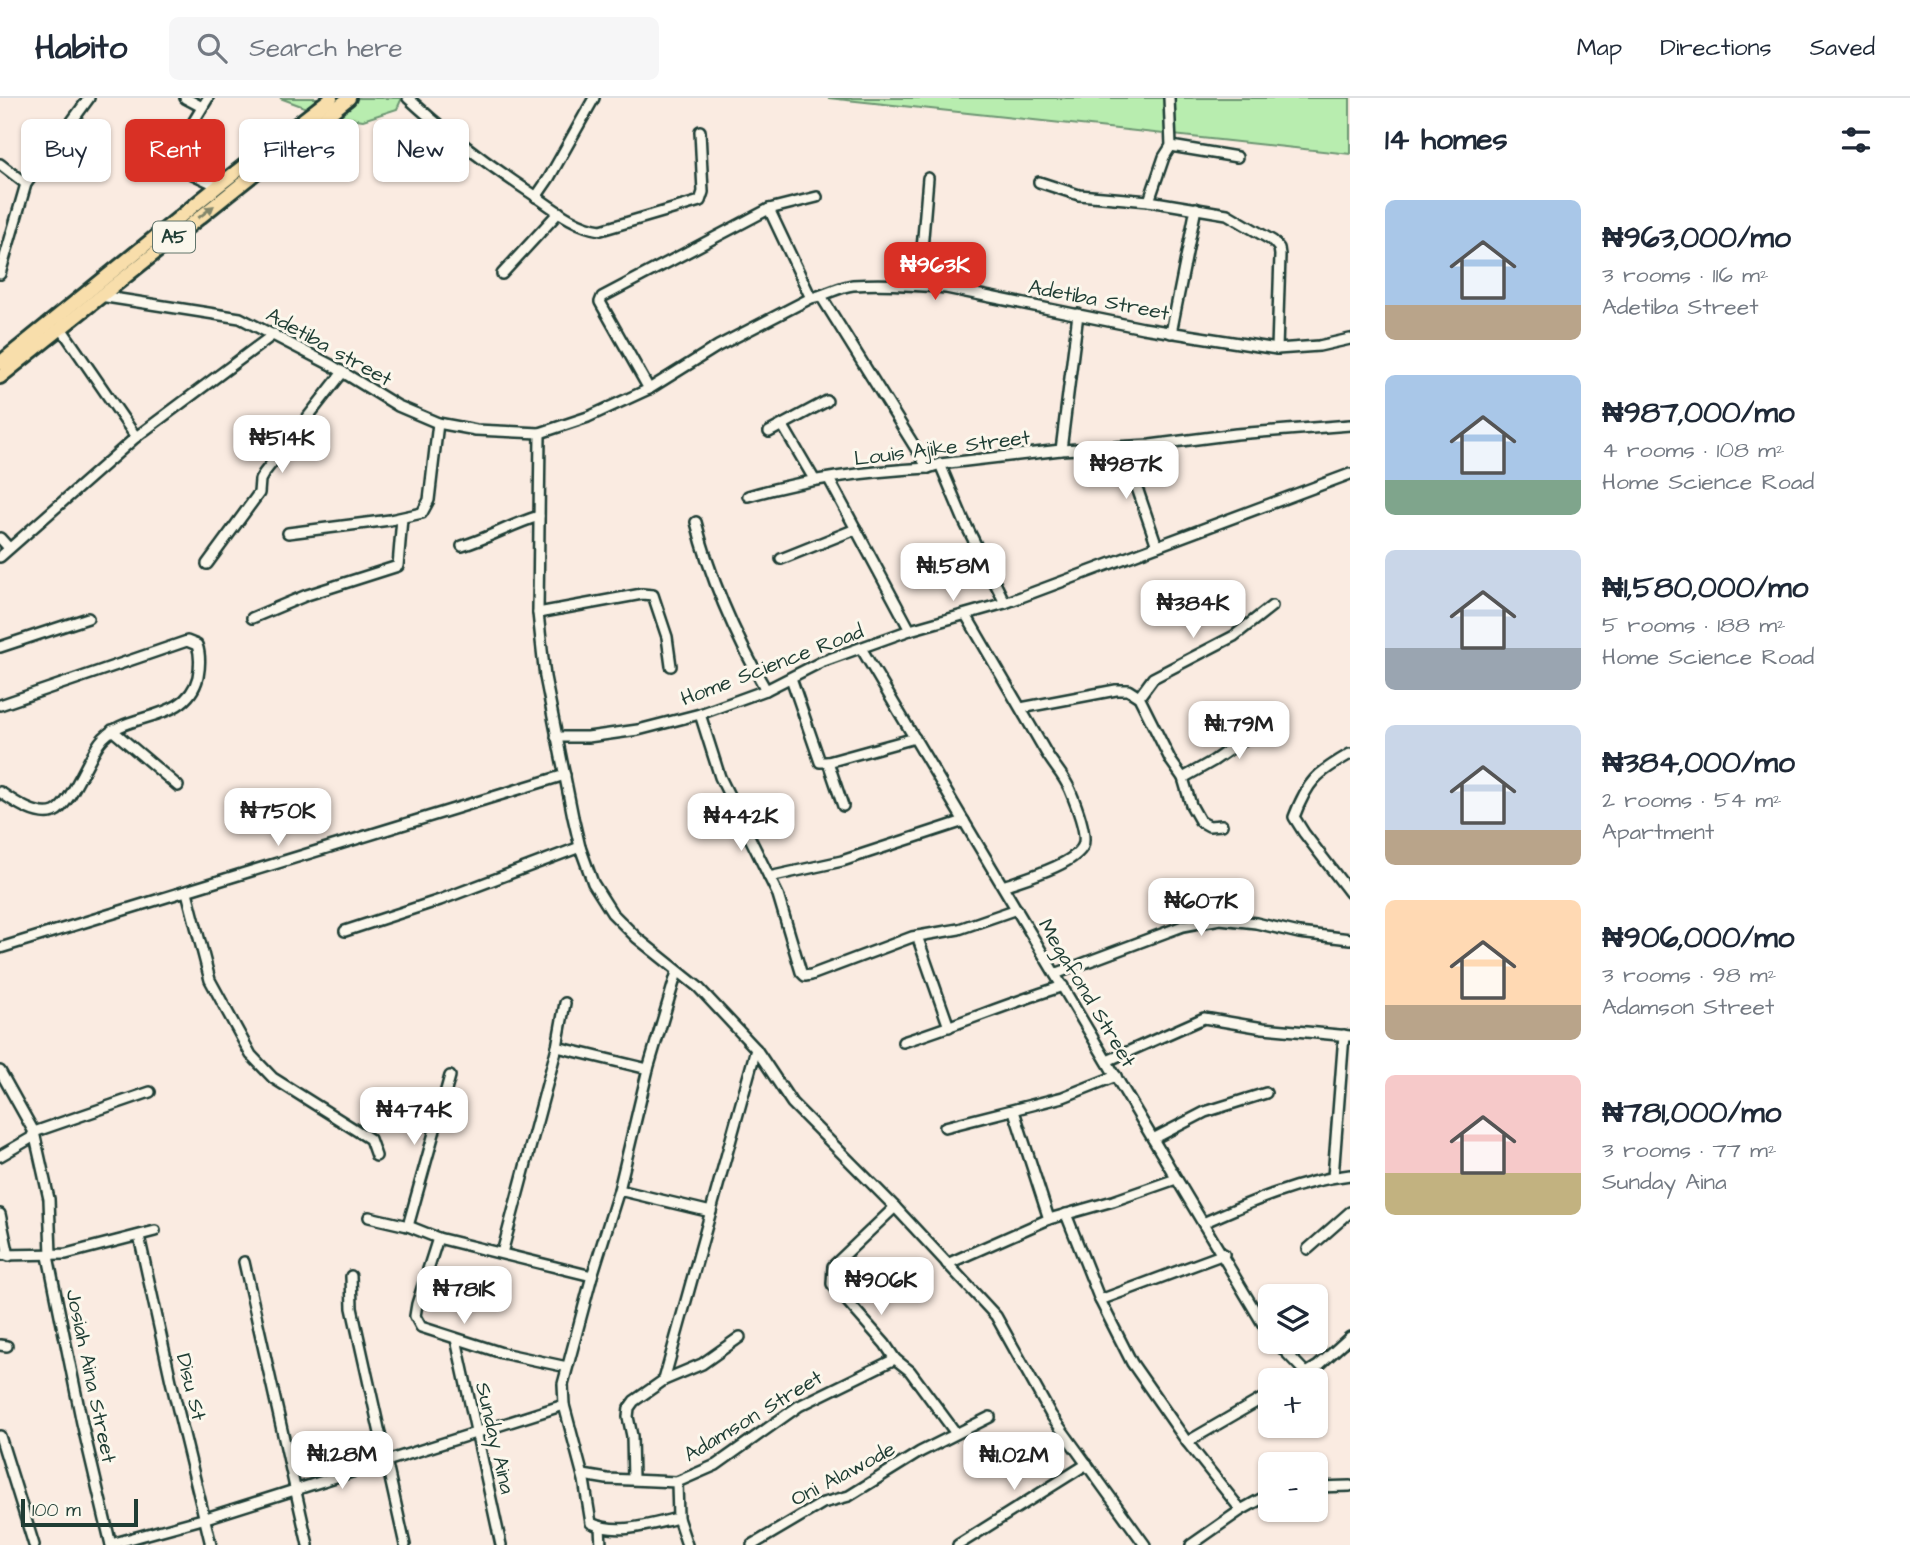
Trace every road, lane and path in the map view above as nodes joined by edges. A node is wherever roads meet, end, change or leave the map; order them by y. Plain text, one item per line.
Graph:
1 (89, 98) edge
2 (185, 98) edge
3 (208, 98) edge
4 (331, 98) edge
5 (349, 98) edge
6 (408, 98) edge
7 (594, 98) edge
8 (1169, 98) edge
9 (202, 107) junction
10 (700, 131) dead end
11 (1171, 146) junction
12 (1237, 157) dead end
13 (0, 164) edge
14 (928, 178) dead end
15 (1039, 182) dead end
16 (26, 184) junction
17 (218, 186) junction
18 (536, 197) junction
19 (817, 197) dead end
20 (1149, 201) junction
21 (1196, 208) junction
22 (769, 209) junction
23 (559, 212) junction
24 (0, 274) edge
25 (502, 274) dead end
26 (919, 285) junction
27 (100, 296) junction
28 (816, 297) junction
29 (1078, 314) junction
30 (61, 328) junction
31 (1171, 333) junction
32 (274, 334) junction
33 (1350, 339) edge
34 (1277, 349) junction
35 (0, 363) edge
36 (343, 372) junction
37 (0, 377) edge
38 (649, 389) junction
39 (827, 401) dead end
40 (438, 423) junction
41 (1350, 425) edge
42 (783, 426) junction
43 (769, 432) dead end
44 (540, 433) junction
45 (136, 437) junction
46 (1123, 447) junction
47 (1061, 450) junction
48 (940, 464) junction
49 (928, 468) junction
50 (1350, 474) edge
51 (829, 479) junction
52 (814, 480) junction
53 (748, 496) dead end
54 (539, 516) junction
55 (402, 518) junction
56 (696, 522) dead end
57 (856, 529) junction
58 (288, 533) dead end
59 (0, 538) edge
60 (1157, 546) junction
61 (462, 547) dead end
62 (9, 548) junction
63 (0, 558) edge
64 (781, 559) dead end
65 (207, 564) dead end
66 (1005, 603) junction
67 (1272, 606) dead end
68 (538, 613) junction
69 (966, 615) junction
70 (88, 618) dead end
71 (252, 618) dead end
72 (910, 630) junction
73 (0, 647) edge
74 (861, 648) junction
75 (671, 666) dead end
76 (791, 678) junction
77 (766, 690) junction
78 (1139, 697) junction
79 (0, 705) edge
80 (1021, 708) junction
81 (700, 714) junction
82 (1278, 716) dead end
83 (112, 730) junction
84 (556, 737) junction
85 (915, 738) junction
86 (1350, 754) edge
87 (828, 762) junction
88 (565, 775) junction
89 (1183, 778) junction
90 (178, 786) dead end
91 (0, 792) edge
92 (843, 806) dead end
93 (964, 821) junction
94 (1223, 825) dead end
95 (580, 847) junction
96 (769, 877) junction
97 (1003, 886) junction
98 (187, 892) junction
99 (1350, 893) edge
100 (1017, 909) junction
101 (345, 932) dead end
102 (0, 934) edge
103 (918, 936) junction
104 (1350, 939) edge
105 (10, 944) junction
106 (0, 948) edge
107 (677, 972) junction
108 (1055, 974) junction
109 (1063, 986) junction
110 (565, 1003) dead end
111 (949, 1027) junction
112 (1347, 1036) edge
113 (903, 1042) dead end
114 (557, 1047) junction
115 (756, 1049) junction
116 (1107, 1061) junction
117 (648, 1069) junction
118 (0, 1071) edge
119 (450, 1076) dead end
120 (1116, 1076) junction
121 (150, 1092) dead end
122 (1266, 1093) dead end
123 (1014, 1111) junction
124 (945, 1128) dead end
125 (34, 1132) junction
126 (1153, 1139) junction
127 (0, 1156) edge
128 (376, 1156) dead end
129 (1350, 1175) edge
130 (1333, 1177) junction
131 (1176, 1179) junction
132 (619, 1190) junction
133 (895, 1207) junction
134 (711, 1212) junction
135 (1350, 1212) edge
136 (0, 1214) edge
137 (1066, 1214) junction
138 (369, 1217) dead end
139 (1049, 1219) junction
140 (1203, 1223) junction
141 (408, 1226) junction
142 (155, 1231) dead end
143 (139, 1236) junction
144 (438, 1238) junction
145 (1308, 1249) dead end
146 (502, 1253) junction
147 (1224, 1254) junction
148 (49, 1255) junction
149 (4, 1256) edge
150 (244, 1262) dead end
151 (947, 1264) junction
152 (351, 1276) dead end
153 (592, 1276) junction
154 (1100, 1300) junction
155 (1258, 1315) edge
156 (740, 1337) dead end
157 (1350, 1338) edge
158 (456, 1339) junction
159 (1288, 1354) edge
160 (895, 1359) junction
161 (568, 1367) junction
162 (1301, 1368) edge
163 (1315, 1368) edge
164 (664, 1380) junction
165 (1258, 1401) edge
166 (564, 1405) junction
167 (990, 1417) dead end
168 (476, 1432) junction
169 (955, 1433) junction
170 (0, 1436) edge
171 (1187, 1442) junction
172 (385, 1461) junction
173 (1087, 1464) junction
174 (583, 1475) junction
175 (634, 1479) junction
176 (677, 1482) junction
177 (1350, 1486) edge
178 (1328, 1487) edge
179 (296, 1488) junction
180 (1258, 1501) edge
181 (1241, 1510) junction
182 (206, 1518) junction
183 (678, 1518) junction
184 (600, 1527) junction
185 (1140, 1544) edge
186 (34, 1545) edge
187 (111, 1545) edge
188 (211, 1545) edge
189 (309, 1545) edge
190 (405, 1545) edge
191 (501, 1545) edge
192 (601, 1545) edge
193 (687, 1545) edge
194 (752, 1545) edge
195 (958, 1545) edge
196 (1191, 1545) edge

1 - 16 street
2 - 9 street
3 - 9 street
4 - 17 highway, A5
27 -> 5 highway, A5
6 - 18 street
7 - 18 street
8 - 11 street
9 - 17 street
10 - 23 street
11 - 12 street
11 - 20 street
13 - 16 street
14 - 26 street
15 - 20 street
16 - 24 street
17 - 35 highway, A5
18 - 23 street
19 - 22 street
20 - 21 street
21 - 31 street
21 - 34 street
22 - 28 street
22 - 38 street
23 - 25 street
26 - 28 street, Adetiba Street
26 - 29 street, Adetiba Street
27 - 30 highway, A5
27 - 32 street, Adetiba street
28 - 38 street, Adetiba Street
28 - 49 street
29 - 31 street, Adetiba Street
29 - 47 street
30 - 37 highway, A5
30 - 45 street
31 - 34 street, Adetiba Street
32 - 36 street, Adetiba street
32 - 45 street
33 - 34 street, Adetiba Street
36 - 40 street, Adetiba street
36 - 65 street
38 - 44 street, Adetiba Street
39 - 42 street
40 - 44 street, Adetiba street
40 - 55 street
41 - 46 street, Louis Ajike Street
42 - 43 street
42 - 52 street
44 - 54 street
45 - 62 street
46 - 47 street, Louis Ajike Street
46 - 60 street
47 - 48 street, Louis Ajike Street
48 - 49 street, Louis Ajike Street
48 - 66 street
49 - 51 street, Louis Ajike Street
50 - 60 street, Home Science Road
51 - 52 street, Louis Ajike Street
51 - 57 street
52 - 53 street, Louis Ajike Street
54 - 61 street
54 - 68 street
55 - 58 street
55 - 71 street
56 - 77 street
57 - 64 street
57 - 72 street
59 - 62 street
60 - 66 street, Home Science Road
62 - 63 street
66 - 69 street, Home Science Road
67 - 78 street
68 - 75 street
68 - 84 street
69 - 72 street, Home Science Road
69 - 80 street
70 - 73 street
72 - 74 street, Home Science Road
74 - 76 street, Home Science Road
74 - 85 street, Megafond Street
76 - 77 street, Home Science Road
76 - 87 street
77 - 81 street, Home Science Road
78 - 80 street
78 - 89 street
79 - 83 street
80 - 97 street
81 - 84 street, Home Science Road
81 - 96 street
82 - 89 street
83 - 90 street
83 - 91 street
84 - 88 street
85 - 87 street
85 - 93 street, Megafond Street
86 - 99 street
87 - 92 street
88 - 95 street
88 - 98 street
89 - 94 street
93 - 96 street
93 - 97 street, Megafond Street
95 - 101 street
95 - 107 street
96 - 103 street
97 - 100 street, Megafond Street
98 - 105 street
98 - 128 street
100 - 103 street
100 - 108 street, Megafond Street
102 - 105 street
103 - 111 street
104 - 108 street
105 - 106 street
107 - 115 street
107 - 117 street
108 - 109 street, Megafond Street
109 - 111 street
109 - 116 street, Megafond Street
110 - 114 street
111 - 113 street
112 - 116 street
112 - 130 street
114 - 117 street
114 - 146 street
115 - 133 street
115 - 134 street
116 - 120 street, Megafond Street
117 - 132 street
118 - 125 street, Josiah Aina Street
119 - 141 street
120 - 123 street
120 - 126 street, Megafond Street
121 - 125 street
122 - 126 street
123 - 124 street
123 - 139 street
125 - 127 street
125 - 148 street, Josiah Aina Street
126 - 131 street, Megafond Street
129 - 130 street
130 - 140 street
131 - 137 street
131 - 140 street, Megafond Street
132 - 134 street
132 - 153 street
133 - 151 street
133 - 160 street
134 - 164 street
135 - 145 street
136 - 149 street
137 - 139 street
137 - 154 street
138 - 141 street
139 - 151 street
140 - 147 street, Megafond Street
141 - 144 street
142 - 143 street
143 - 148 street
143 - 182 street, Disu St
144 - 146 street
144 - 158 street
146 - 153 street
147 - 154 street
147 - 155 street, Megafond Street
148 - 149 street
148 - 187 street, Josiah Aina Street
150 - 179 street
151 - 173 street
152 - 172 street
153 - 161 street
154 - 171 street
156 - 164 street
157 - 163 street
158 - 161 street
158 - 168 street, Sunday Aina
159 - 162 street
160 - 169 street
160 - 176 street, Adamson Street
161 - 166 street
164 - 175 street
165 - 171 street
166 - 168 street
166 - 174 street
167 - 169 street, Oni Alawode
168 - 172 street
168 - 191 street, Sunday Aina
169 - 194 street, Oni Alawode
170 - 186 street
171 - 181 street
172 - 179 street
172 - 190 street
173 - 185 street
173 - 195 street
174 - 175 street, Adamson Street
174 - 184 street
175 - 176 street, Adamson Street
176 - 183 street
177 - 178 street
179 - 182 street
179 - 189 street
180 - 181 street
181 - 196 street
182 - 187 street
182 - 188 street, Disu St
183 - 184 street
183 - 193 street
184 - 192 street

